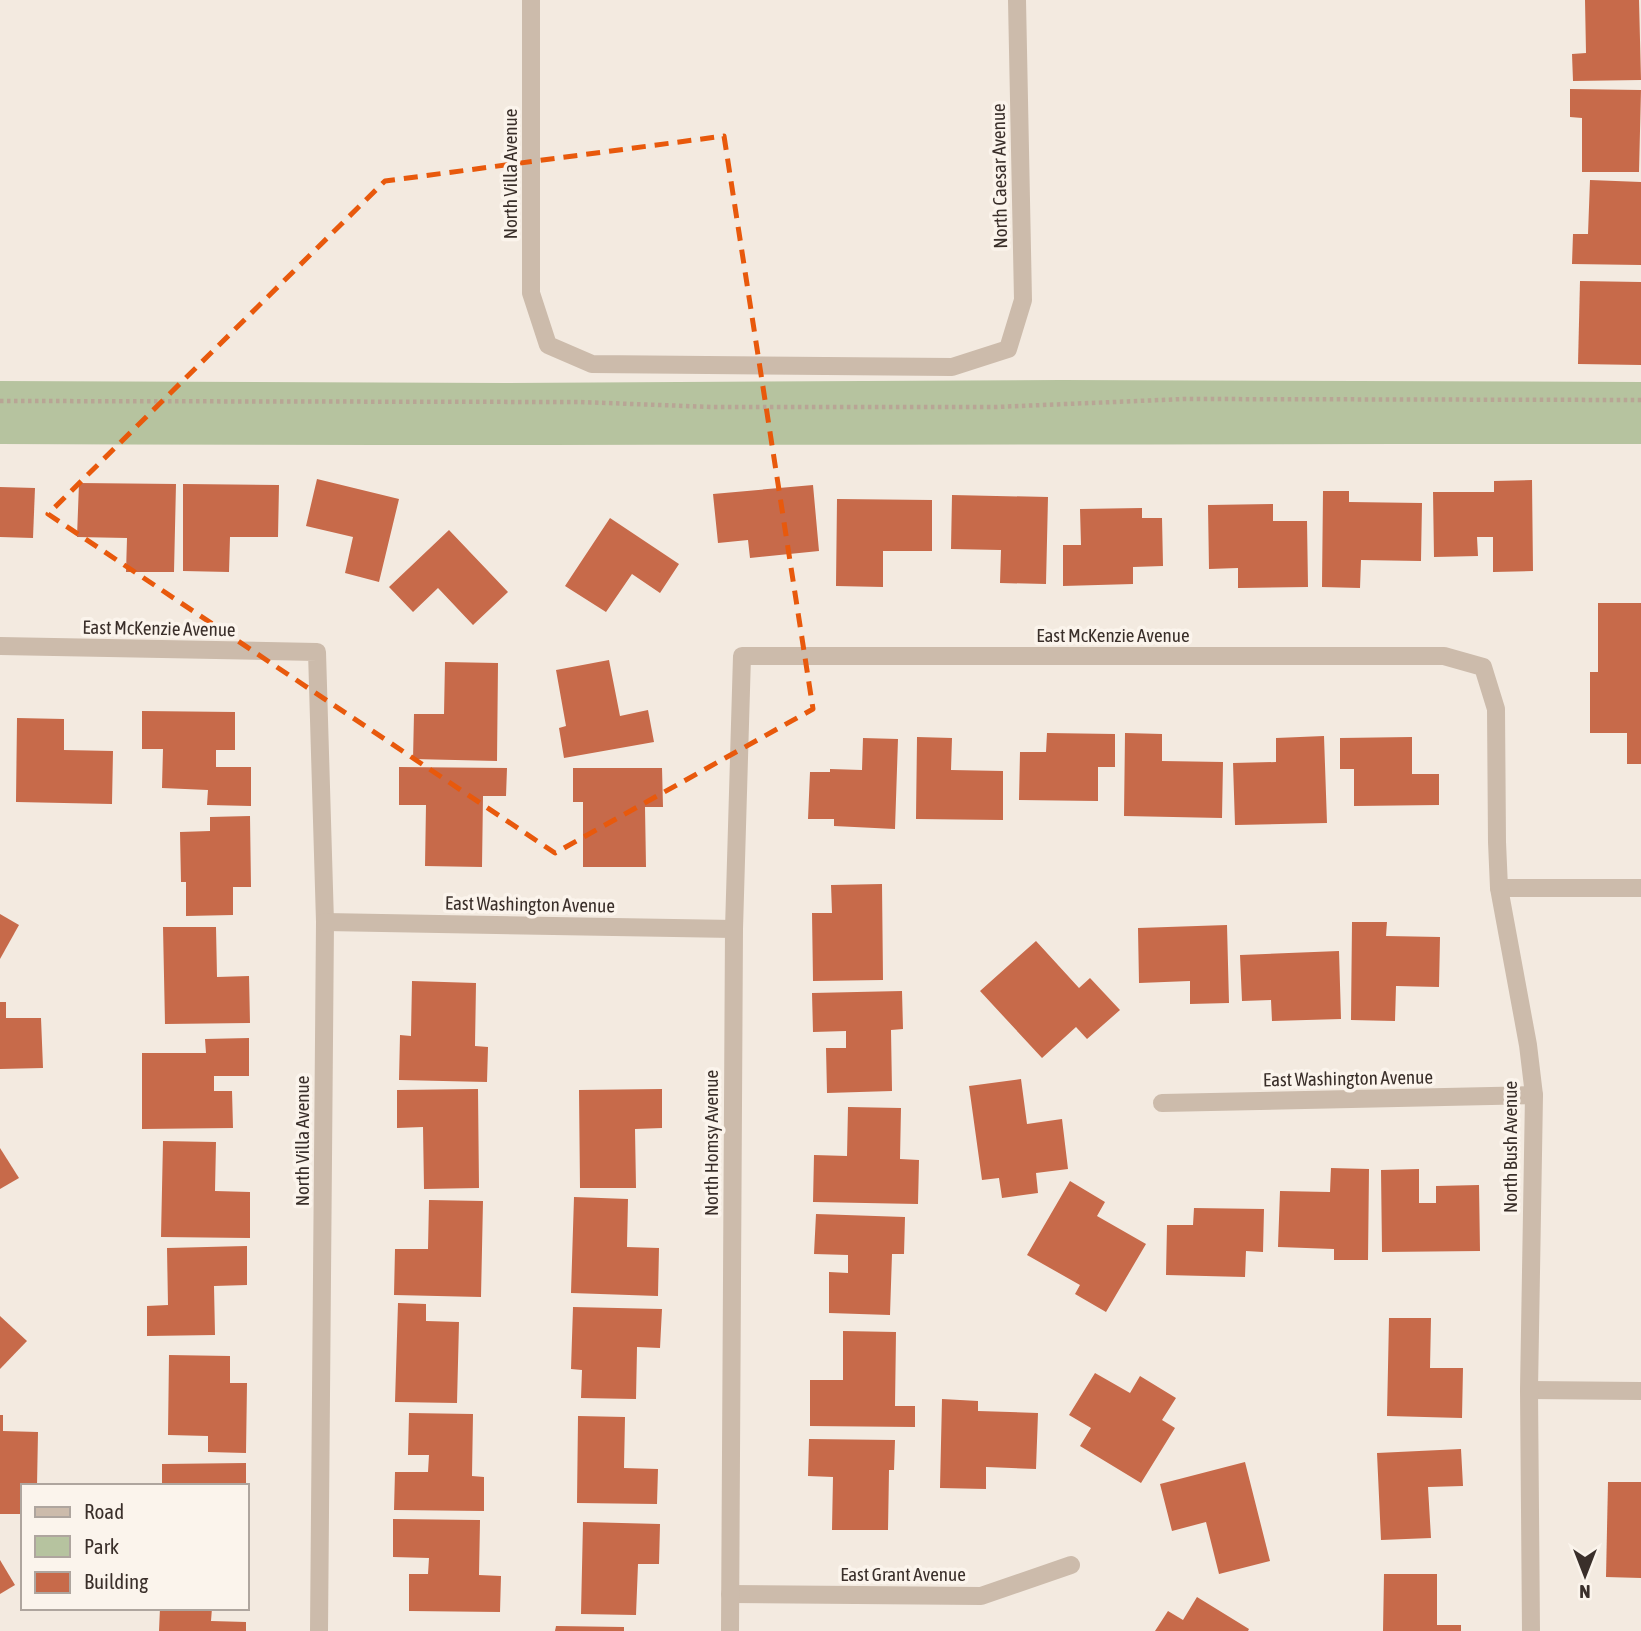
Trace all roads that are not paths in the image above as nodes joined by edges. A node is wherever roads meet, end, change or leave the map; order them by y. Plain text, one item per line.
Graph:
1 (531, 0) edge
2 (1017, 0) edge
3 (1008, 348) joint
4 (0, 646) edge
5 (317, 652) joint
6 (742, 656) joint
7 (1483, 667) joint
8 (1499, 888) junction
9 (1641, 888) edge
10 (325, 922) junction
11 (734, 929) junction
12 (1534, 1095) junction
13 (1162, 1103) dead end
14 (1530, 1390) junction
15 (1641, 1391) edge
16 (1071, 1565) dead end
17 (730, 1594) junction
18 (319, 1631) edge
19 (730, 1631) edge
20 (1531, 1631) edge

1 - 3 street, North Villa Avenue
2 - 3 street, North Caesar Avenue
4 - 5 street, East McKenzie Avenue
5 - 10 street, North Villa Avenue
6 - 7 street, East McKenzie Avenue
6 - 11 street, North Homsy Avenue
7 - 8 street, North Bush Avenue
8 - 9 street
8 - 12 street, North Bush Avenue
10 - 11 street, East Washington Avenue
10 - 18 street, North Villa Avenue
11 - 17 street, North Homsy Avenue
12 - 13 street, East Washington Avenue
12 - 14 street, North Bush Avenue
14 - 15 street
14 - 20 street, North Bush Avenue
16 - 17 street, East Grant Avenue
17 - 19 street, North Homsy Avenue

